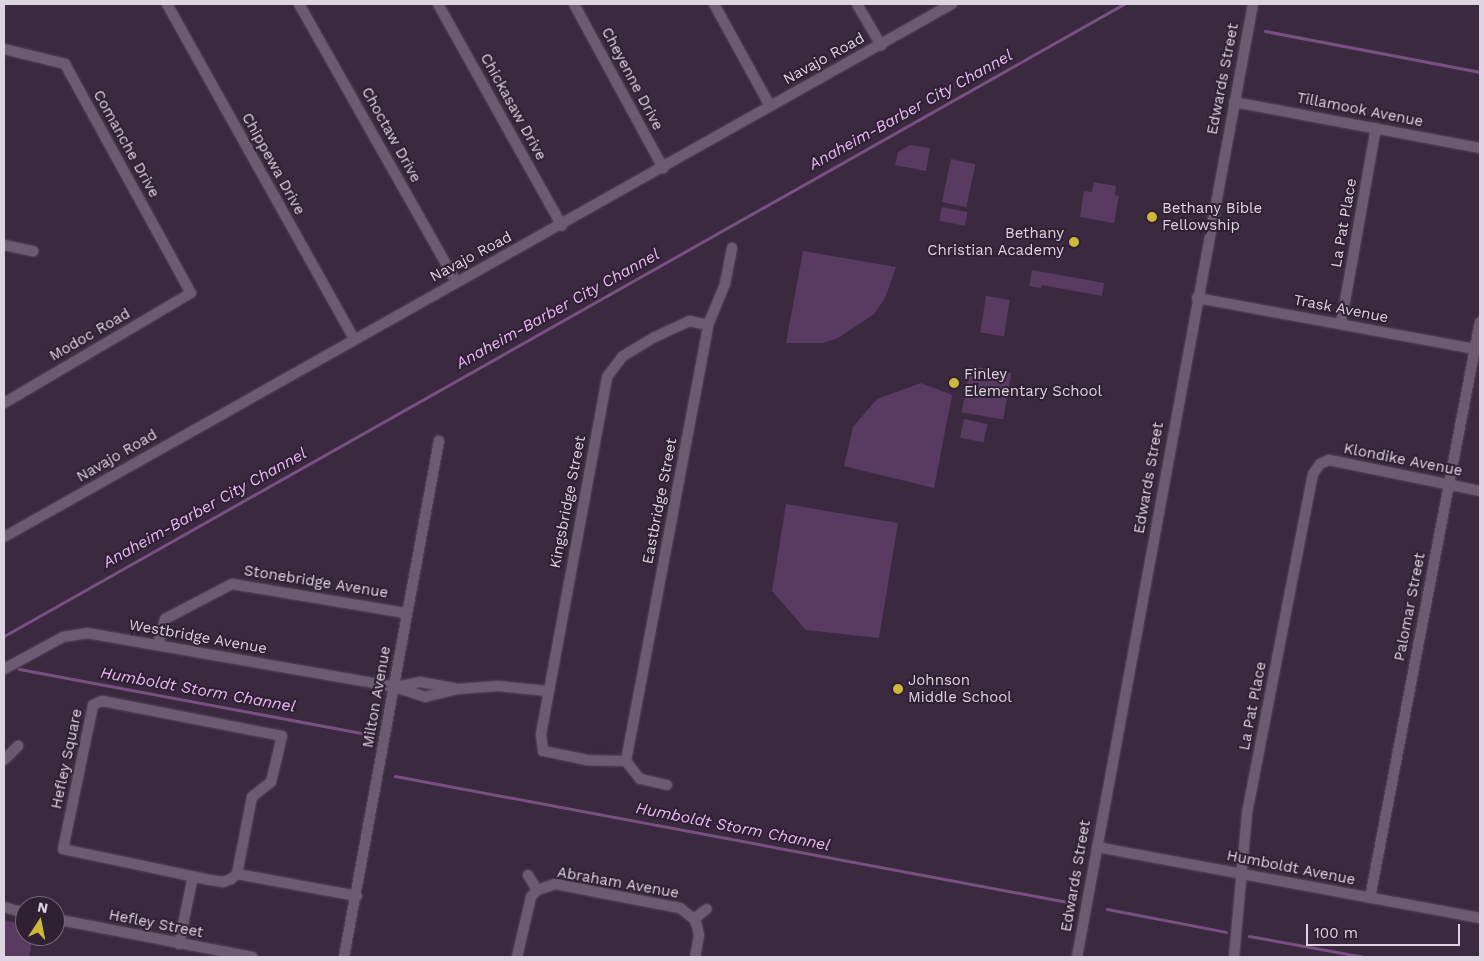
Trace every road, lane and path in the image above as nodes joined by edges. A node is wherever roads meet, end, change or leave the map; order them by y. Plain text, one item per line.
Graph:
1 (167, 4) edge
2 (299, 4) edge
3 (438, 4) edge
4 (574, 4) edge
5 (714, 4) edge
6 (857, 4) edge
7 (952, 4) edge
8 (1253, 4) edge
9 (881, 45) junction
10 (4, 49) edge
11 (1234, 102) junction
12 (770, 106) junction
13 (1376, 128) junction
14 (1480, 148) edge
15 (663, 168) junction
16 (562, 226) junction
17 (4, 245) edge
18 (732, 248) dead end
19 (33, 250) dead end
20 (456, 282) junction
21 (191, 293) joint
22 (1197, 298) junction
23 (1480, 322) edge
24 (708, 324) junction
25 (1341, 324) junction
26 (354, 338) junction
27 (1478, 349) edge
28 (4, 403) edge
29 (439, 441) dead end
30 (1320, 464) joint
31 (1449, 484) junction
32 (1480, 491) edge
33 (4, 538) edge
34 (406, 613) junction
35 (158, 645) junction
36 (4, 669) edge
37 (395, 687) junction
38 (547, 691) junction
39 (18, 746) dead end
40 (4, 760) edge
41 (626, 762) junction
42 (666, 785) dead end
43 (1097, 846) junction
44 (237, 874) junction
45 (1240, 874) junction
46 (528, 875) dead end
47 (193, 876) junction
48 (537, 890) junction
49 (357, 896) junction
50 (1370, 898) junction
51 (707, 909) dead end
52 (694, 918) junction
53 (1480, 918) edge
54 (65, 921) edge
55 (179, 944) junction
56 (252, 957) edge
57 (344, 957) edge
58 (518, 957) edge
59 (695, 957) edge
60 (1077, 957) edge
61 (1234, 957) edge

1 - 26 street, Chippewa Drive
2 - 20 street, Choctaw Drive
3 - 16 street, Chickasaw Drive
4 - 15 street, Cheyenne Drive
5 - 12 street
6 - 9 street
7 - 9 street, Navajo Road
8 - 11 street, Edwards Street
9 - 12 street, Navajo Road
10 - 21 street, Comanche Drive
11 - 13 street, Tillamook Avenue
11 - 22 street, Edwards Street
12 - 15 street, Navajo Road
13 - 14 street, Tillamook Avenue
13 - 25 street, La Pat Place
15 - 16 street, Navajo Road
16 - 20 street, Navajo Road
17 - 19 street
18 - 24 street, Eastbridge Street
20 - 26 street, Navajo Road
21 - 28 street, Modoc Road
22 - 25 street, Trask Avenue
22 - 43 street, Edwards Street
23 - 27 street, Palomar Street
24 - 38 street, Kingsbridge Street
24 - 41 street, Eastbridge Street
25 - 27 street, Trask Avenue
26 - 33 street, Navajo Road
27 - 31 street, Palomar Street
29 - 34 street, Milton Avenue
30 - 31 street, Klondike Avenue
30 - 45 street, La Pat Place
31 - 32 street, Klondike Avenue
31 - 50 street, Palomar Street
34 - 35 street, Stonebridge Avenue
34 - 37 street, Milton Avenue
35 - 36 street, Westbridge Avenue
35 - 37 street, Westbridge Avenue
37 - 38 street, Westbridge Avenue
37 - 49 street, Milton Avenue
38 - 41 street, Kingsbridge Street
39 - 40 street
41 - 42 street
43 - 45 street, Humboldt Avenue
43 - 60 street, Edwards Street
44 - 47 street, Hefley Square
44 - 47 street, Hefley Square
44 - 49 street, Hefley Square
45 - 50 street, Humboldt Avenue
45 - 61 street, La Pat Place
46 - 48 street, Abraham Avenue
47 - 55 street
48 - 52 street, Abraham Avenue
48 - 58 street
49 - 57 street, Milton Avenue
50 - 53 street, Humboldt Avenue
51 - 52 street
52 - 59 street
54 - 55 street, Hefley Street
55 - 56 street, Hefley Street

